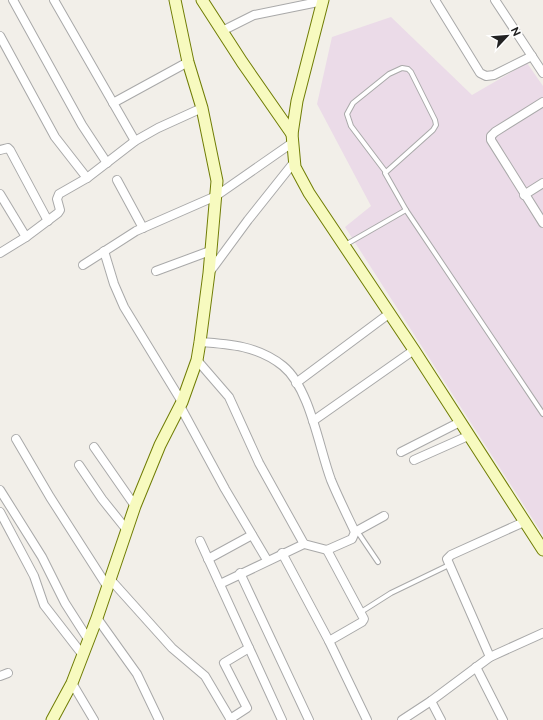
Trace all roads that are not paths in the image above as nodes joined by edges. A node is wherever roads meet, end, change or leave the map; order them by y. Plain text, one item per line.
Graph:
1 (13, 0) edge
2 (54, 0) edge
3 (175, 0) edge
4 (202, 0) edge
5 (323, 0) edge
6 (435, 0) edge
7 (495, 0) edge
8 (222, 31) junction
9 (0, 36) edge
10 (532, 56) junction
11 (188, 62) junction
12 (543, 73) edge
13 (543, 102) edge
14 (113, 103) junction
15 (202, 108) junction
16 (292, 139) junction
17 (136, 141) junction
18 (0, 150) edge
19 (294, 161) junction
20 (107, 162) junction
21 (385, 171) junction
22 (87, 178) junction
23 (117, 180) dead end
24 (543, 183) edge
25 (0, 194) edge
26 (524, 195) junction
27 (216, 196) junction
28 (406, 210) junction
29 (48, 221) junction
30 (543, 223) edge
31 (143, 228) junction
32 (26, 237) junction
33 (345, 245) junction
34 (104, 251) junction
35 (210, 251) junction
36 (0, 253) edge
37 (83, 265) dead end
38 (156, 271) dead end
39 (209, 273) junction
40 (390, 313) junction
41 (200, 342) junction
42 (414, 350) junction
43 (196, 360) junction
44 (296, 383) junction
45 (181, 404) junction
46 (543, 414) edge
47 (313, 421) junction
48 (460, 422) junction
49 (468, 436) junction
50 (16, 439) dead end
51 (94, 447) dead end
52 (401, 452) dead end
53 (414, 460) dead end
54 (79, 465) dead end
55 (0, 491) edge
56 (135, 506) junction
57 (0, 512) edge
58 (384, 516) dead end
59 (524, 522) junction
60 (126, 529) junction
61 (356, 532) junction
62 (252, 535) junction
63 (200, 541) dead end
64 (304, 544) junction
65 (327, 550) junction
66 (543, 550) edge
67 (282, 554) junction
68 (208, 558) junction
69 (267, 560) junction
70 (378, 562) dead end
71 (449, 565) junction
72 (240, 573) junction
73 (108, 582) junction
74 (220, 584) junction
75 (361, 612) junction
76 (98, 618) junction
77 (543, 633) edge
78 (88, 640) junction
79 (329, 641) junction
80 (249, 648) junction
81 (82, 654) junction
82 (490, 657) junction
83 (476, 667) junction
84 (8, 673) dead end
85 (0, 676) edge
86 (72, 683) junction
87 (431, 701) junction
88 (229, 719) edge
89 (52, 720) edge
90 (94, 720) edge
91 (159, 720) edge
92 (282, 720) edge
93 (309, 720) edge
94 (367, 720) edge
95 (402, 720) edge
96 (441, 720) edge
97 (503, 720) edge

1 - 20 street
2 - 14 street
3 - 11 street
4 - 8 street
5 - 8 street
5 - 16 street
6 - 10 street
7 - 10 street
8 - 16 street
9 - 22 street
10 - 12 street
11 - 14 street
11 - 15 street
13 - 26 street
14 - 17 street
15 - 17 street
15 - 27 street
16 - 19 street
16 - 27 street
17 - 20 street
18 - 29 street
19 - 33 street
19 - 39 street
20 - 22 street
21 - 21 lane
21 - 28 lane
22 - 29 street
23 - 31 street
24 - 26 street
25 - 32 street
26 - 30 street
27 - 31 street
27 - 35 street
28 - 33 lane
28 - 46 lane
29 - 32 street
31 - 34 street
32 - 36 street
33 - 40 street
34 - 37 street
34 - 45 street
35 - 38 street
35 - 39 street
39 - 41 street
40 - 42 street
40 - 44 street
41 - 43 street
41 - 44 street
42 - 47 street
42 - 48 street
43 - 45 street
43 - 64 street
44 - 47 street
45 - 56 street
45 - 62 street
47 - 61 street
48 - 49 street
48 - 52 street
49 - 53 street
49 - 59 street
50 - 73 street
51 - 56 street
54 - 60 street
55 - 78 street
56 - 60 street
57 - 81 street
58 - 61 street
59 - 66 street
59 - 71 street
60 - 73 street
61 - 65 street
61 - 70 lane
62 - 68 street
62 - 69 street
63 - 68 street
64 - 65 street
64 - 67 street
65 - 75 street
67 - 69 street
67 - 79 street
68 - 74 street
69 - 72 street
71 - 75 lane
71 - 82 street
72 - 74 street
72 - 93 street
73 - 76 street
73 - 88 street
74 - 80 street
75 - 79 street
76 - 78 street
76 - 91 street
77 - 82 street
78 - 81 street
79 - 94 street
80 - 88 street
80 - 92 street
81 - 86 street
82 - 83 street
83 - 87 street
83 - 97 street
84 - 85 street
86 - 89 street
86 - 90 street
87 - 95 street
87 - 96 street

